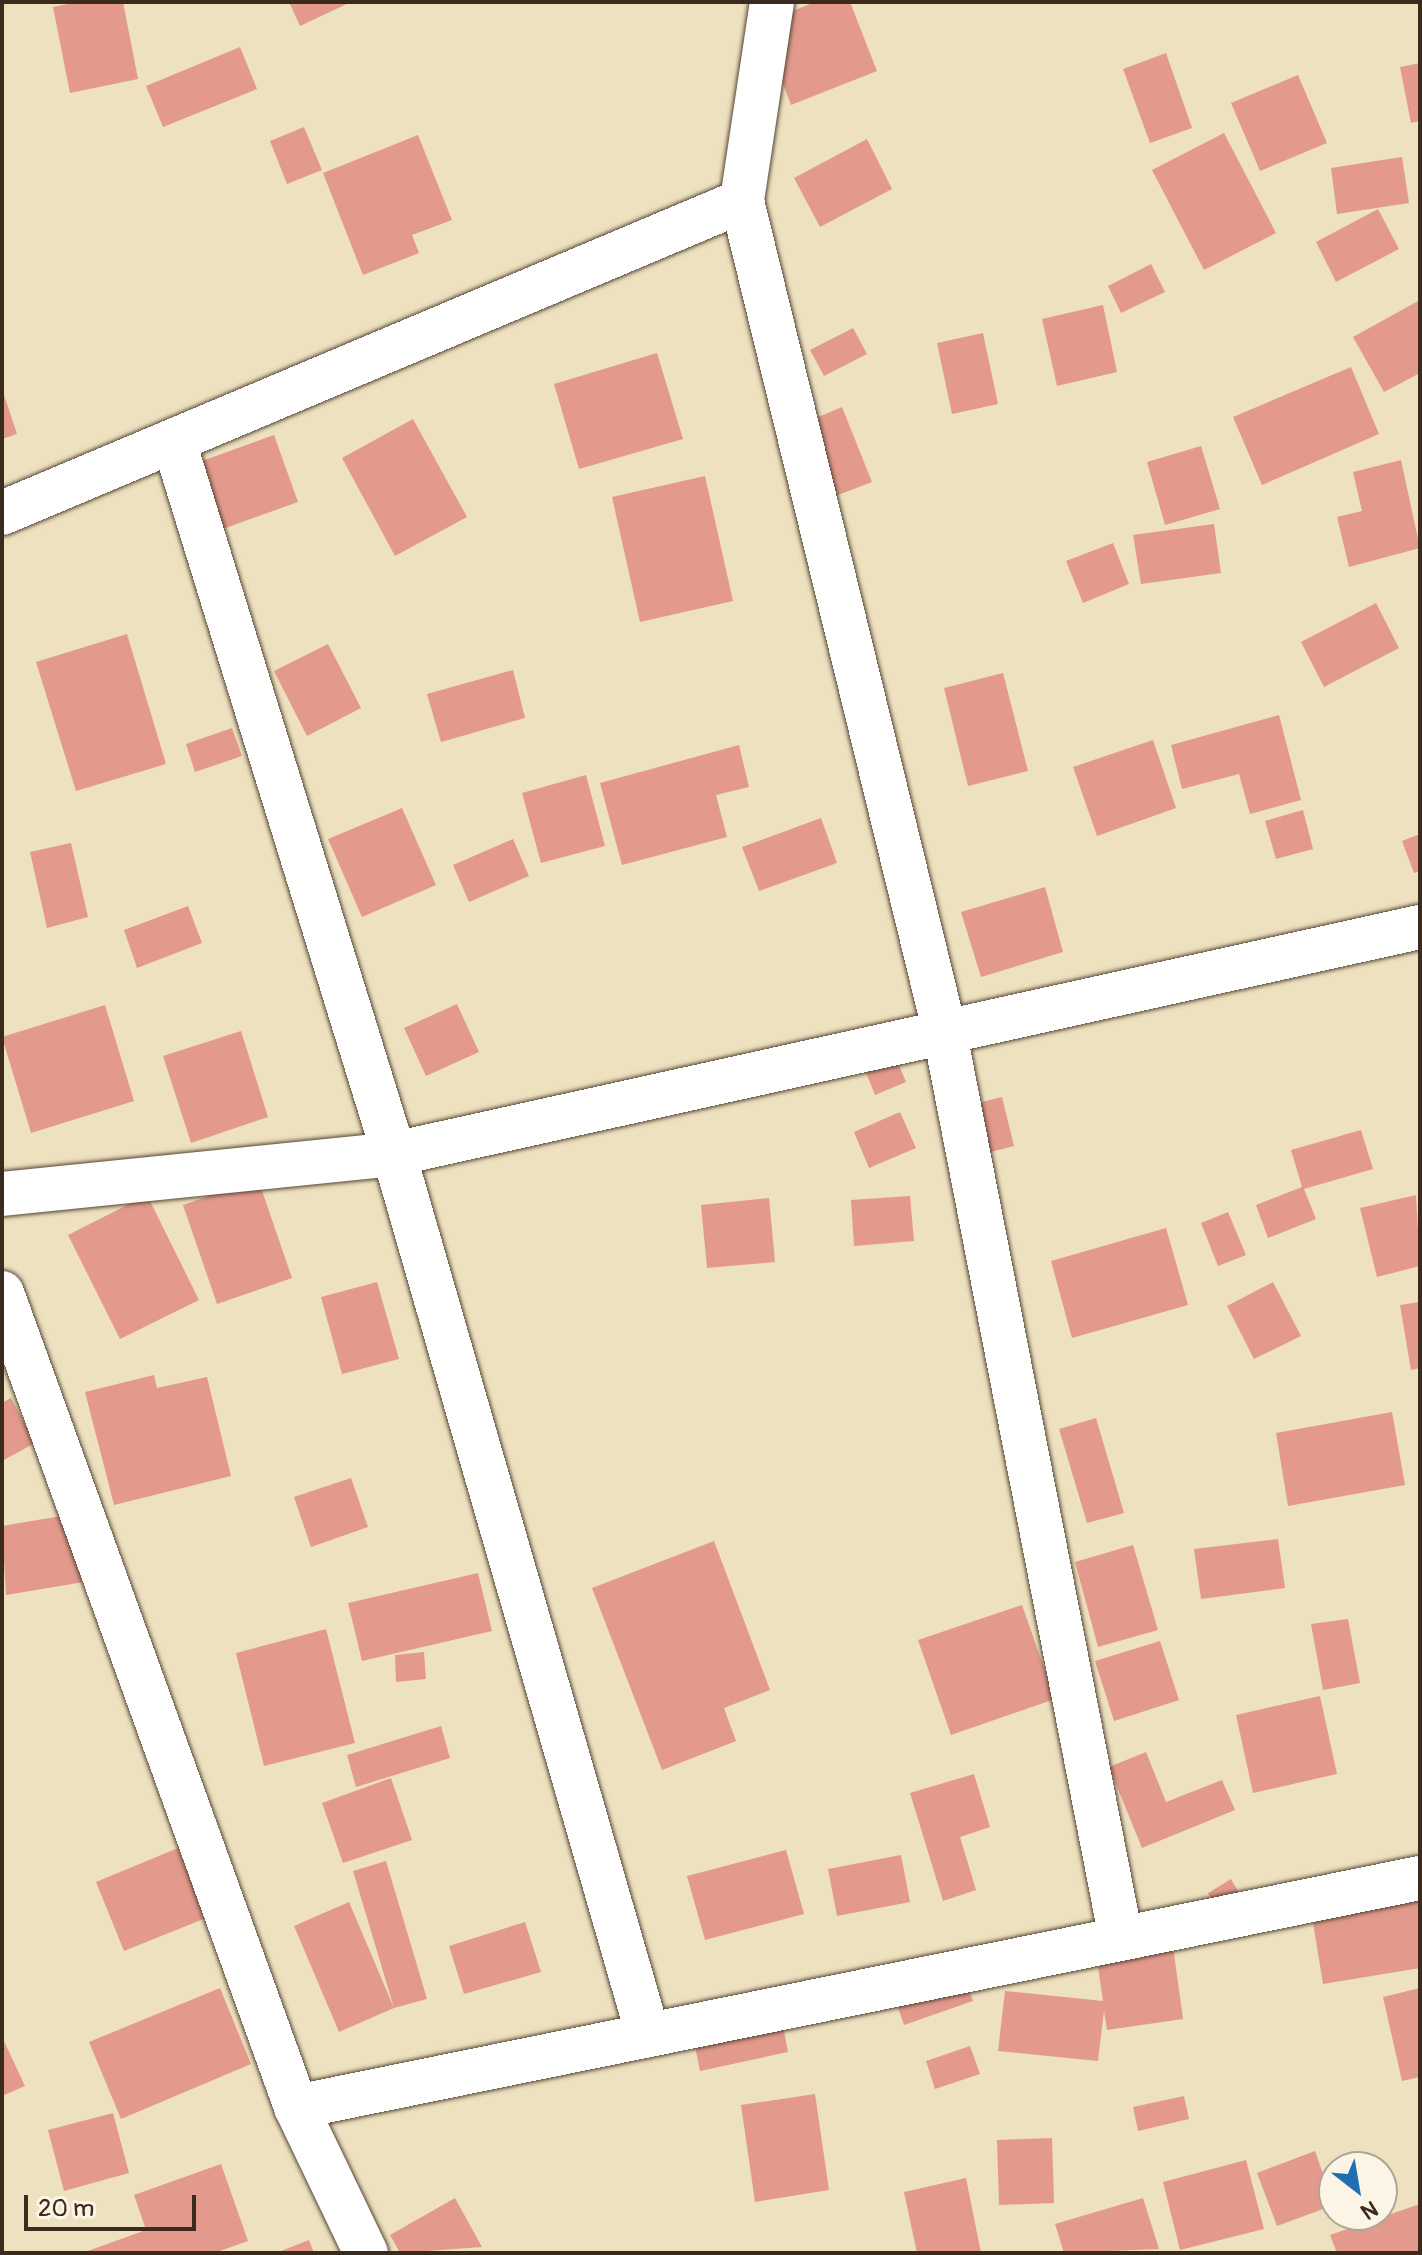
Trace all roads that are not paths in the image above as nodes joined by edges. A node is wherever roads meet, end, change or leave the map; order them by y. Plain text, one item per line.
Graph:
1 (772, 2) edge
2 (742, 201) junction
3 (174, 442) junction
4 (2, 513) edge
5 (1420, 927) edge
6 (944, 1029) junction
7 (394, 1154) junction
8 (2, 1194) edge
9 (2, 1293) edge
10 (1420, 1878) edge
11 (1121, 1939) junction
12 (648, 2035) junction
13 (296, 2107) junction
14 (366, 2253) edge

1 - 2 street
2 - 3 street
2 - 6 street
3 - 4 street
3 - 7 street
5 - 6 street
6 - 7 street
6 - 11 street
7 - 8 street
7 - 12 street
9 - 13 street
10 - 11 street
11 - 12 street
12 - 13 street
13 - 14 street

